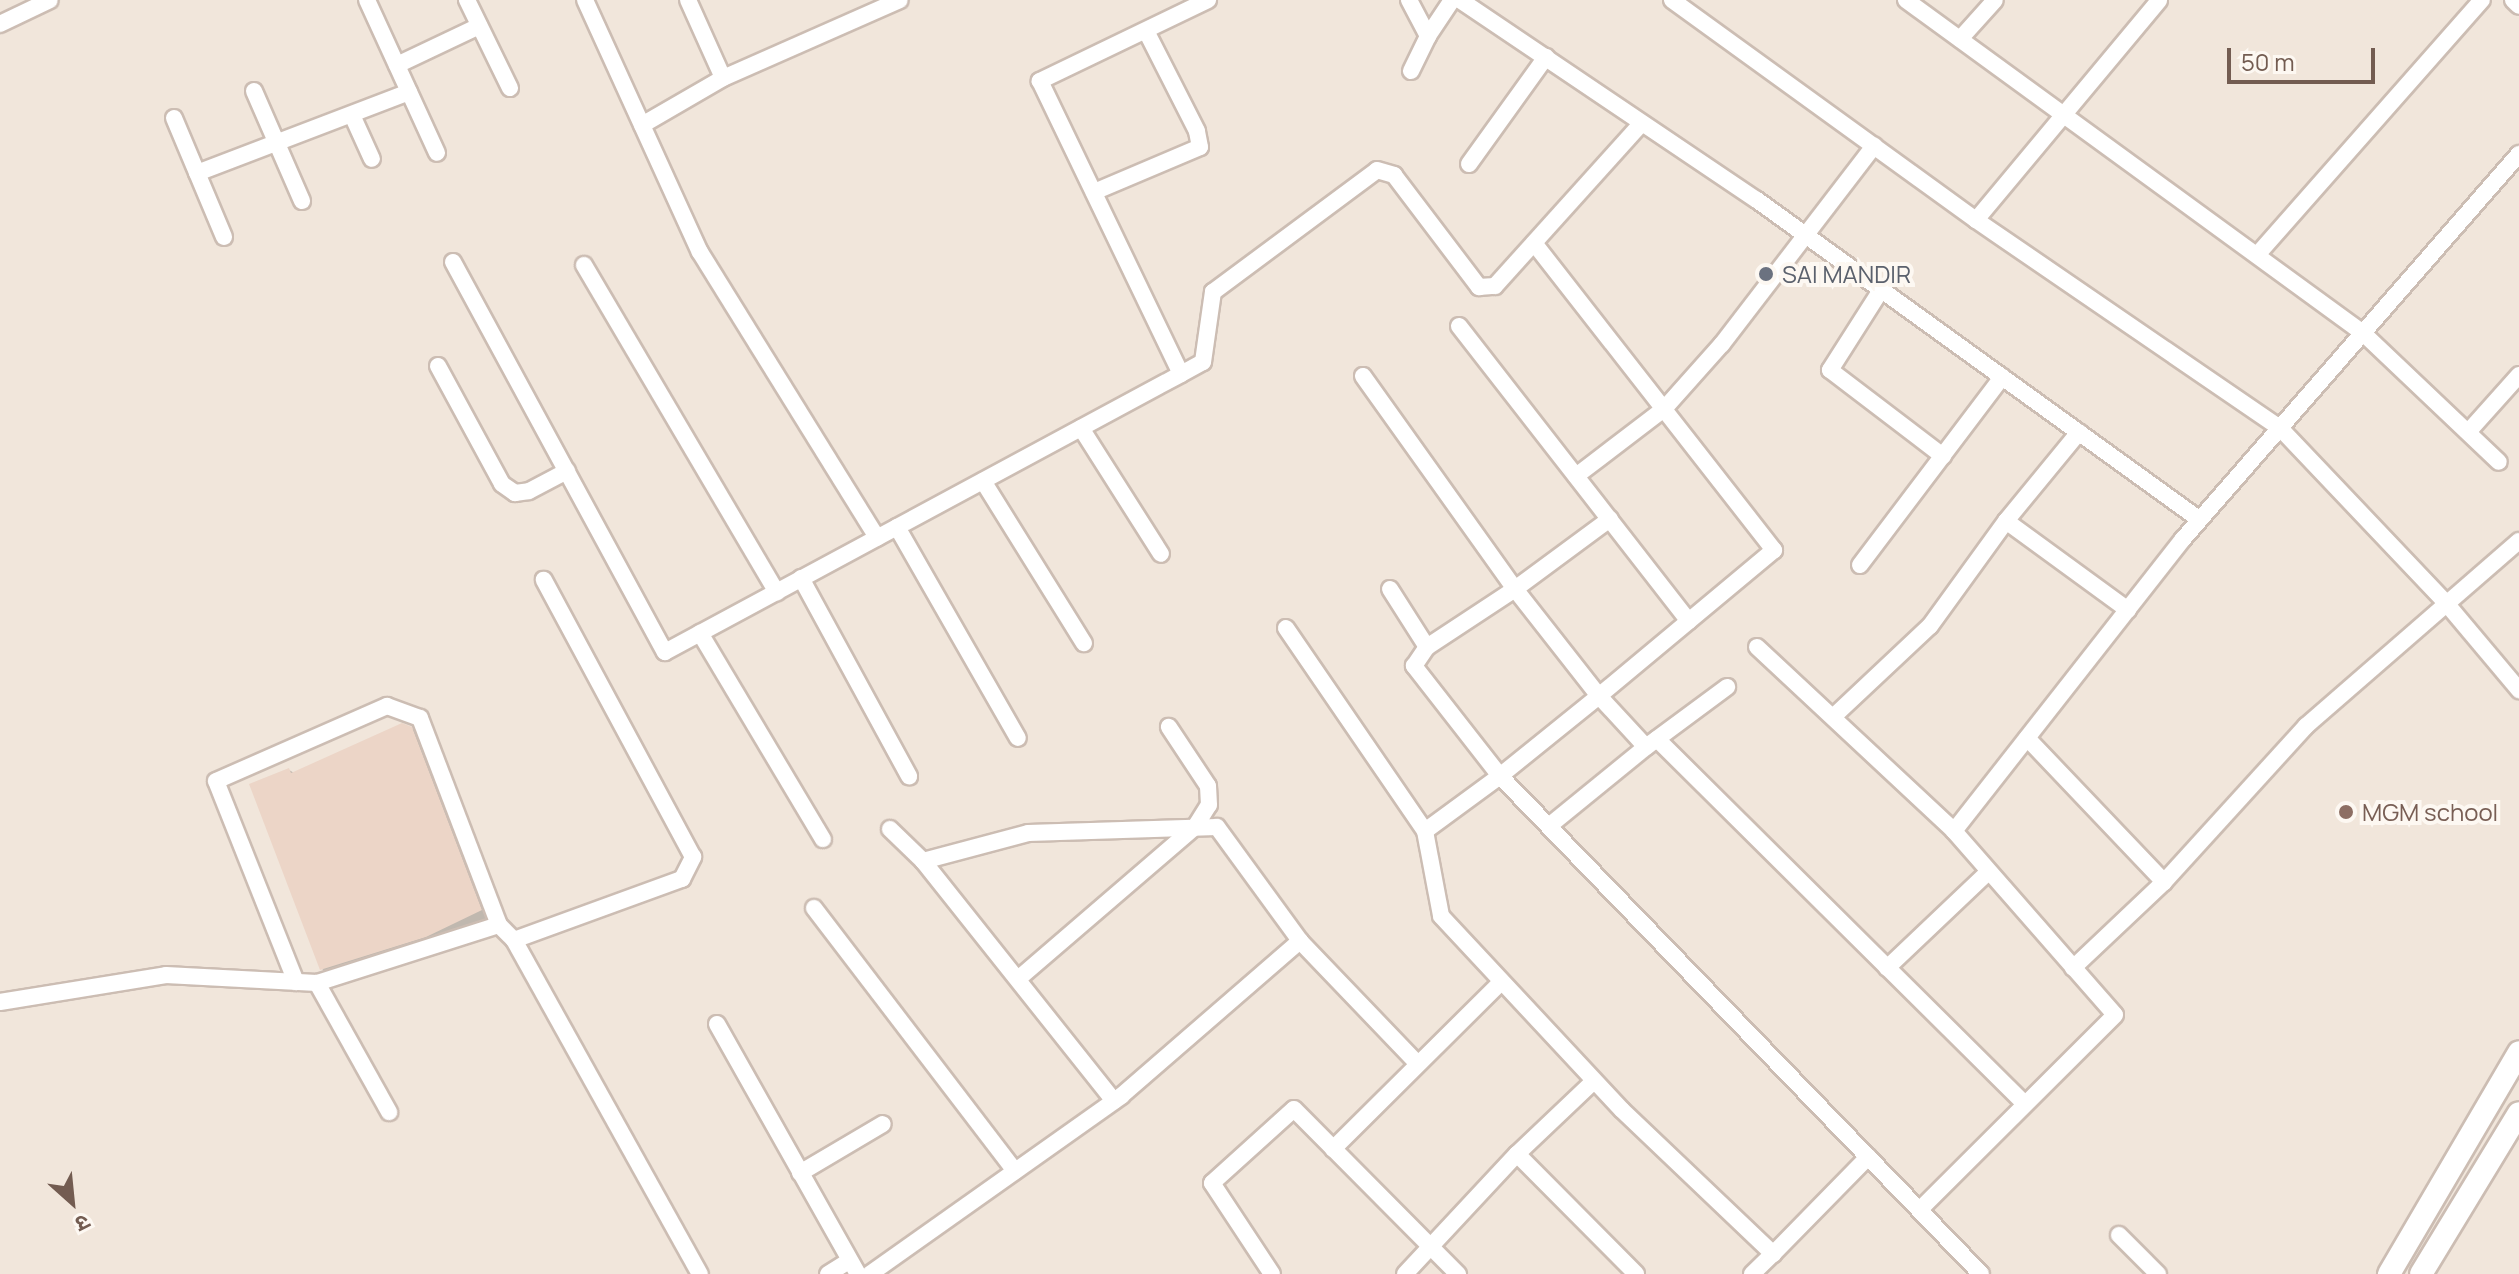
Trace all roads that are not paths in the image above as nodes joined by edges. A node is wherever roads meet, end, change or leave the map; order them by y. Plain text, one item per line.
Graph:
1 (50, 0) edge
2 (367, 0) edge
3 (467, 0) edge
4 (585, 0) edge
5 (688, 0) edge
6 (900, 0) edge
7 (1208, 0) edge
8 (1409, 0) edge
9 (1452, 0) edge
10 (1460, 0) edge
11 (1672, 0) edge
12 (1906, 0) edge
13 (1995, 0) edge
14 (2159, 0) edge
15 (2482, 0) edge
16 (2513, 0) edge
17 (2519, 6) edge
18 (0, 24) edge
19 (479, 26) junction
20 (1146, 31) junction
21 (1428, 36) junction
22 (1960, 39) junction
23 (1546, 57) junction
24 (397, 65) junction
25 (1411, 71) dead end
26 (723, 78) junction
27 (510, 88) dead end
28 (254, 91) dead end
29 (409, 92) junction
30 (2063, 114) junction
31 (352, 115) junction
32 (174, 118) dead end
33 (1642, 123) junction
34 (642, 125) junction
35 (277, 145) junction
36 (1874, 146) junction
37 (437, 153) dead end
38 (2519, 154) edge
39 (372, 159) dead end
40 (1469, 164) dead end
41 (197, 173) junction
42 (1094, 192) junction
43 (302, 201) dead end
44 (1976, 220) junction
45 (1805, 236) junction
46 (224, 237) dead end
47 (1534, 243) junction
48 (2257, 255) junction
49 (453, 262) dead end
50 (584, 265) dead end
51 (1881, 290) junction
52 (1459, 326) dead end
53 (2363, 333) junction
54 (438, 366) dead end
55 (1181, 374) junction
56 (2519, 375) edge
57 (1363, 376) dead end
58 (2002, 377) junction
59 (1664, 409) junction
60 (1081, 428) junction
61 (2280, 428) junction
62 (2469, 431) junction
63 (2079, 432) junction
64 (1943, 456) junction
65 (2499, 462) dead end
66 (567, 471) junction
67 (1576, 476) junction
68 (983, 481) junction
69 (1610, 519) junction
70 (2200, 520) junction
71 (2006, 521) junction
72 (897, 527) junction
73 (877, 538) junction
74 (2519, 541) edge
75 (1161, 554) dead end
76 (1860, 565) dead end
77 (801, 578) junction
78 (544, 580) dead end
79 (1390, 589) dead end
80 (1515, 589) junction
81 (777, 592) junction
82 (2446, 603) junction
83 (2128, 610) junction
84 (1689, 621) junction
85 (1286, 628) dead end
86 (700, 633) junction
87 (1084, 643) dead end
88 (1427, 647) junction
89 (1757, 647) dead end
90 (1727, 687) dead end
91 (2519, 690) edge
92 (1599, 696) junction
93 (1833, 717) junction
94 (1169, 727) dead end
95 (1018, 738) dead end
96 (2027, 738) junction
97 (1652, 743) junction
98 (909, 776) dead end
99 (1500, 776) junction
100 (1549, 826) junction
101 (1195, 827) junction
102 (890, 829) dead end
103 (1425, 831) junction
104 (1954, 831) junction
105 (823, 839) dead end
106 (923, 861) junction
107 (1987, 873) junction
108 (2164, 882) junction
109 (814, 908) dead end
110 (499, 925) junction
111 (514, 940) junction
112 (1300, 941) junction
113 (1887, 968) junction
114 (2073, 968) junction
115 (1018, 979) junction
116 (296, 982) junction
117 (317, 983) junction
118 (1500, 983) junction
119 (0, 1002) edge
120 (717, 1024) dead end
121 (2518, 1055) edge
122 (1418, 1064) junction
123 (1594, 1081) junction
124 (1114, 1101) junction
125 (2025, 1104) junction
126 (389, 1112) dead end
127 (2519, 1113) edge
128 (883, 1124) dead end
129 (1333, 1149) junction
130 (1517, 1154) junction
131 (1868, 1157) junction
132 (1015, 1171) junction
133 (800, 1173) junction
134 (1919, 1210) junction
135 (2119, 1235) dead end
136 (1432, 1248) junction
137 (1773, 1254) junction
138 (854, 1267) edge
139 (700, 1274) edge
140 (828, 1274) edge
141 (870, 1274) edge
142 (1272, 1274) edge
143 (1405, 1274) edge
144 (1458, 1274) edge
145 (1636, 1274) edge
146 (1752, 1274) edge
147 (1981, 1274) edge
148 (2158, 1274) edge
149 (2389, 1274) edge
150 (2421, 1274) edge

1 - 18 street
2 - 24 street
3 - 19 street
4 - 34 street
5 - 26 street
6 - 26 street
7 - 20 street
8 - 21 street
9 - 21 street
10 - 23 street
11 - 36 street
12 - 22 street
13 - 22 street
14 - 30 street
15 - 48 street
16 - 17 street
19 - 24 street
19 - 27 street
20 - 42 street
20 - 42 street
21 - 25 street
22 - 30 street
23 - 33 street
23 - 40 street
24 - 29 street
26 - 34 street
28 - 35 street
29 - 31 street
29 - 37 street
30 - 44 street
30 - 48 street
31 - 35 street
31 - 39 street
32 - 41 street
33 - 45 street
33 - 47 street
34 - 73 street
35 - 41 street
35 - 43 street
36 - 44 street
36 - 45 street
38 - 53 street
41 - 46 street
42 - 55 street
44 - 61 street
45 - 51 street
45 - 59 street
47 - 55 street
47 - 59 street
48 - 53 street
49 - 66 street
50 - 81 street
51 - 58 street
51 - 64 street
52 - 67 street
53 - 61 street
53 - 62 street
54 - 66 street
55 - 60 street
56 - 62 street
57 - 80 street
58 - 63 street
58 - 64 street
59 - 67 street
59 - 84 street
60 - 68 street
60 - 75 street
61 - 70 street
61 - 82 street
62 - 65 street
63 - 70 street
63 - 71 street
64 - 76 street
66 - 86 street
67 - 69 street
68 - 72 street
68 - 87 street
69 - 80 street
69 - 84 street
70 - 83 street
71 - 83 street
71 - 93 street
72 - 73 street
72 - 95 street
73 - 77 street
74 - 82 street
77 - 81 street
77 - 98 street
78 - 111 street
79 - 88 street
80 - 88 street
80 - 92 street
81 - 86 street
82 - 91 street
82 - 108 street
83 - 96 street
84 - 92 street
85 - 103 street
86 - 105 street
88 - 99 street
89 - 93 street
90 - 97 street
92 - 97 street
92 - 99 street
93 - 104 street
94 - 101 street
96 - 104 street
96 - 108 street
97 - 100 street
97 - 113 street
99 - 100 street
99 - 103 street
100 - 131 street
101 - 106 street
101 - 112 street
101 - 115 street
102 - 106 street
103 - 118 street
104 - 107 street
106 - 115 street
107 - 113 street
107 - 114 street
108 - 114 street
109 - 132 street
110 - 111 street
110 - 116 street
110 - 117 street
111 - 139 street
112 - 122 street
112 - 124 street
113 - 125 street
114 - 125 street
115 - 124 street
116 - 117 street
116 - 119 street
117 - 126 street
118 - 122 street
118 - 123 street
120 - 133 street
121 - 149 street
122 - 129 street
123 - 130 street
123 - 137 street
124 - 132 street
125 - 134 street
127 - 150 street
128 - 133 street
129 - 136 street
129 - 142 street
130 - 136 street
130 - 145 street
131 - 134 street
131 - 137 street
132 - 141 street
133 - 138 street
134 - 147 street
135 - 148 street
136 - 143 street
136 - 144 street
137 - 146 street
138 - 140 street

